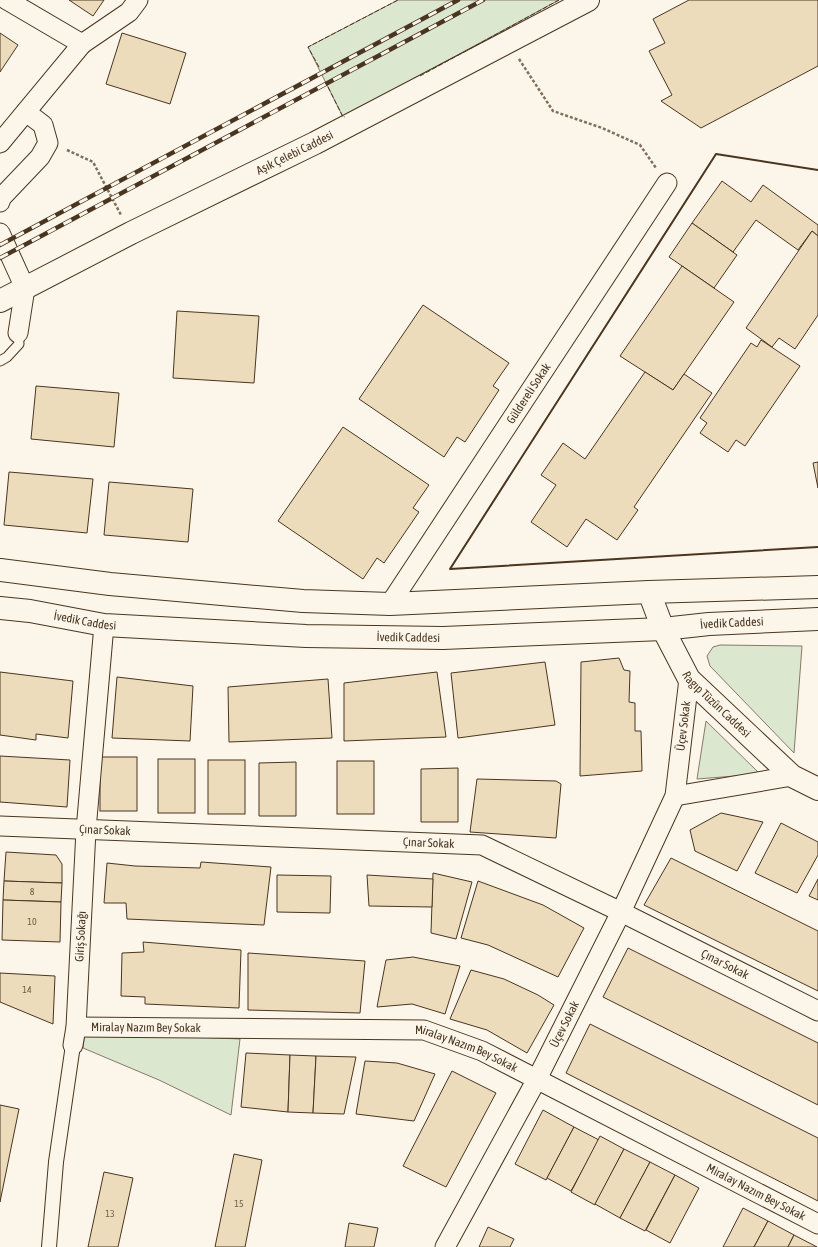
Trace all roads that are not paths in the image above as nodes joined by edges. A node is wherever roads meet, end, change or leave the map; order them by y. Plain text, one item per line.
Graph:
1 (7, 0) edge
2 (138, 0) edge
3 (588, 0) edge
4 (82, 44) junction
5 (26, 112) junction
6 (0, 143) edge
7 (666, 183) road end
8 (0, 202) edge
9 (0, 233) edge
10 (25, 288) junction
11 (0, 301) edge
12 (18, 333) joint
13 (0, 361) edge
14 (0, 570) edge
15 (818, 587) edge
16 (649, 592) junction
17 (390, 604) junction
18 (0, 608) edge
19 (30, 611) junction
20 (0, 615) edge
21 (818, 619) edge
22 (104, 625) junction
23 (663, 629) junction
24 (689, 680) junction
25 (792, 776) junction
26 (818, 789) edge
27 (675, 796) junction
28 (0, 826) edge
29 (86, 830) junction
30 (621, 912) junction
31 (818, 1011) edge
32 (74, 1036) junction
33 (537, 1079) junction
34 (818, 1224) edge
35 (50, 1247) edge
36 (445, 1247) edge

1 - 4 street
2 - 4 street
3 - 10 main road, Aşık Çelebi Caddesi
4 - 5 street
5 - 6 street
5 - 8 street
7 - 17 street, Güldereli Sokak
9 - 10 street
10 - 11 main road, Aşık Çelebi Caddesi
10 - 12 street
12 - 13 lane
14 - 17 main road
15 - 16 main road
16 - 17 main road
16 - 23 main road, Ragıp Tüzün Caddesi
18 - 19 main road, İvedik Caddesi
19 - 20 main road
19 - 22 main road, İvedik Caddesi
21 - 23 main road, İvedik Caddesi
22 - 23 main road, İvedik Caddesi
22 - 29 street, Giriş Sokağı
23 - 24 main road, Ragıp Tüzün Caddesi
24 - 25 main road, Ragıp Tüzün Caddesi
24 - 27 street, Üçev Sokak
25 - 26 main road, Ragıp Tüzün Caddesi
25 - 27 street
27 - 30 street, Üçev Sokak
28 - 29 street, Çınar Sokak
29 - 30 street, Çınar Sokak
29 - 32 street, Giriş Sokağı
30 - 31 street, Çınar Sokak
30 - 33 street, Üçev Sokak
32 - 33 street, Miralay Nazım Bey Sokak
32 - 35 street, Giriş Sokağı
33 - 34 street, Miralay Nazım Bey Sokak
33 - 36 street, Üçev Sokak

